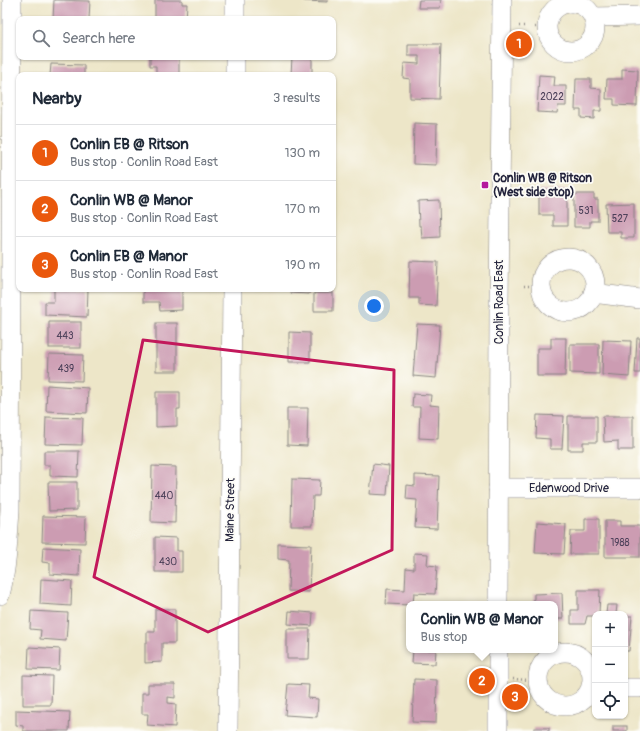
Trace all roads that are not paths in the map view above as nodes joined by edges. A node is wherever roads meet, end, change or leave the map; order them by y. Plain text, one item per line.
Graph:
1 (12, 0) edge
2 (235, 0) edge
3 (502, 0) edge
4 (235, 16) edge
5 (640, 16) edge
6 (594, 17) junction
7 (235, 60) edge
8 (6, 65) edge
9 (234, 72) edge
10 (5, 254) edge
11 (232, 292) edge
12 (593, 293) junction
13 (640, 299) edge
14 (5, 443) edge
15 (498, 488) junction
16 (640, 488) edge
17 (0, 594) edge
18 (498, 601) edge
19 (558, 652) edge
20 (498, 653) edge
21 (555, 653) edge
22 (593, 688) edge
23 (628, 688) edge
24 (640, 688) edge
25 (228, 731) edge
26 (498, 731) edge

1 - 8 street
2 - 4 street
3 - 15 street, Conlin Road East
5 - 6 street
6 - 6 street
7 - 9 street
8 - 10 street
10 - 14 street
11 - 25 street, Maine Street
12 - 12 street
12 - 13 street
14 - 17 street
15 - 16 street, Edenwood Drive
15 - 18 street, Conlin Road East
19 - 22 street
20 - 26 street
21 - 22 street
23 - 24 street

